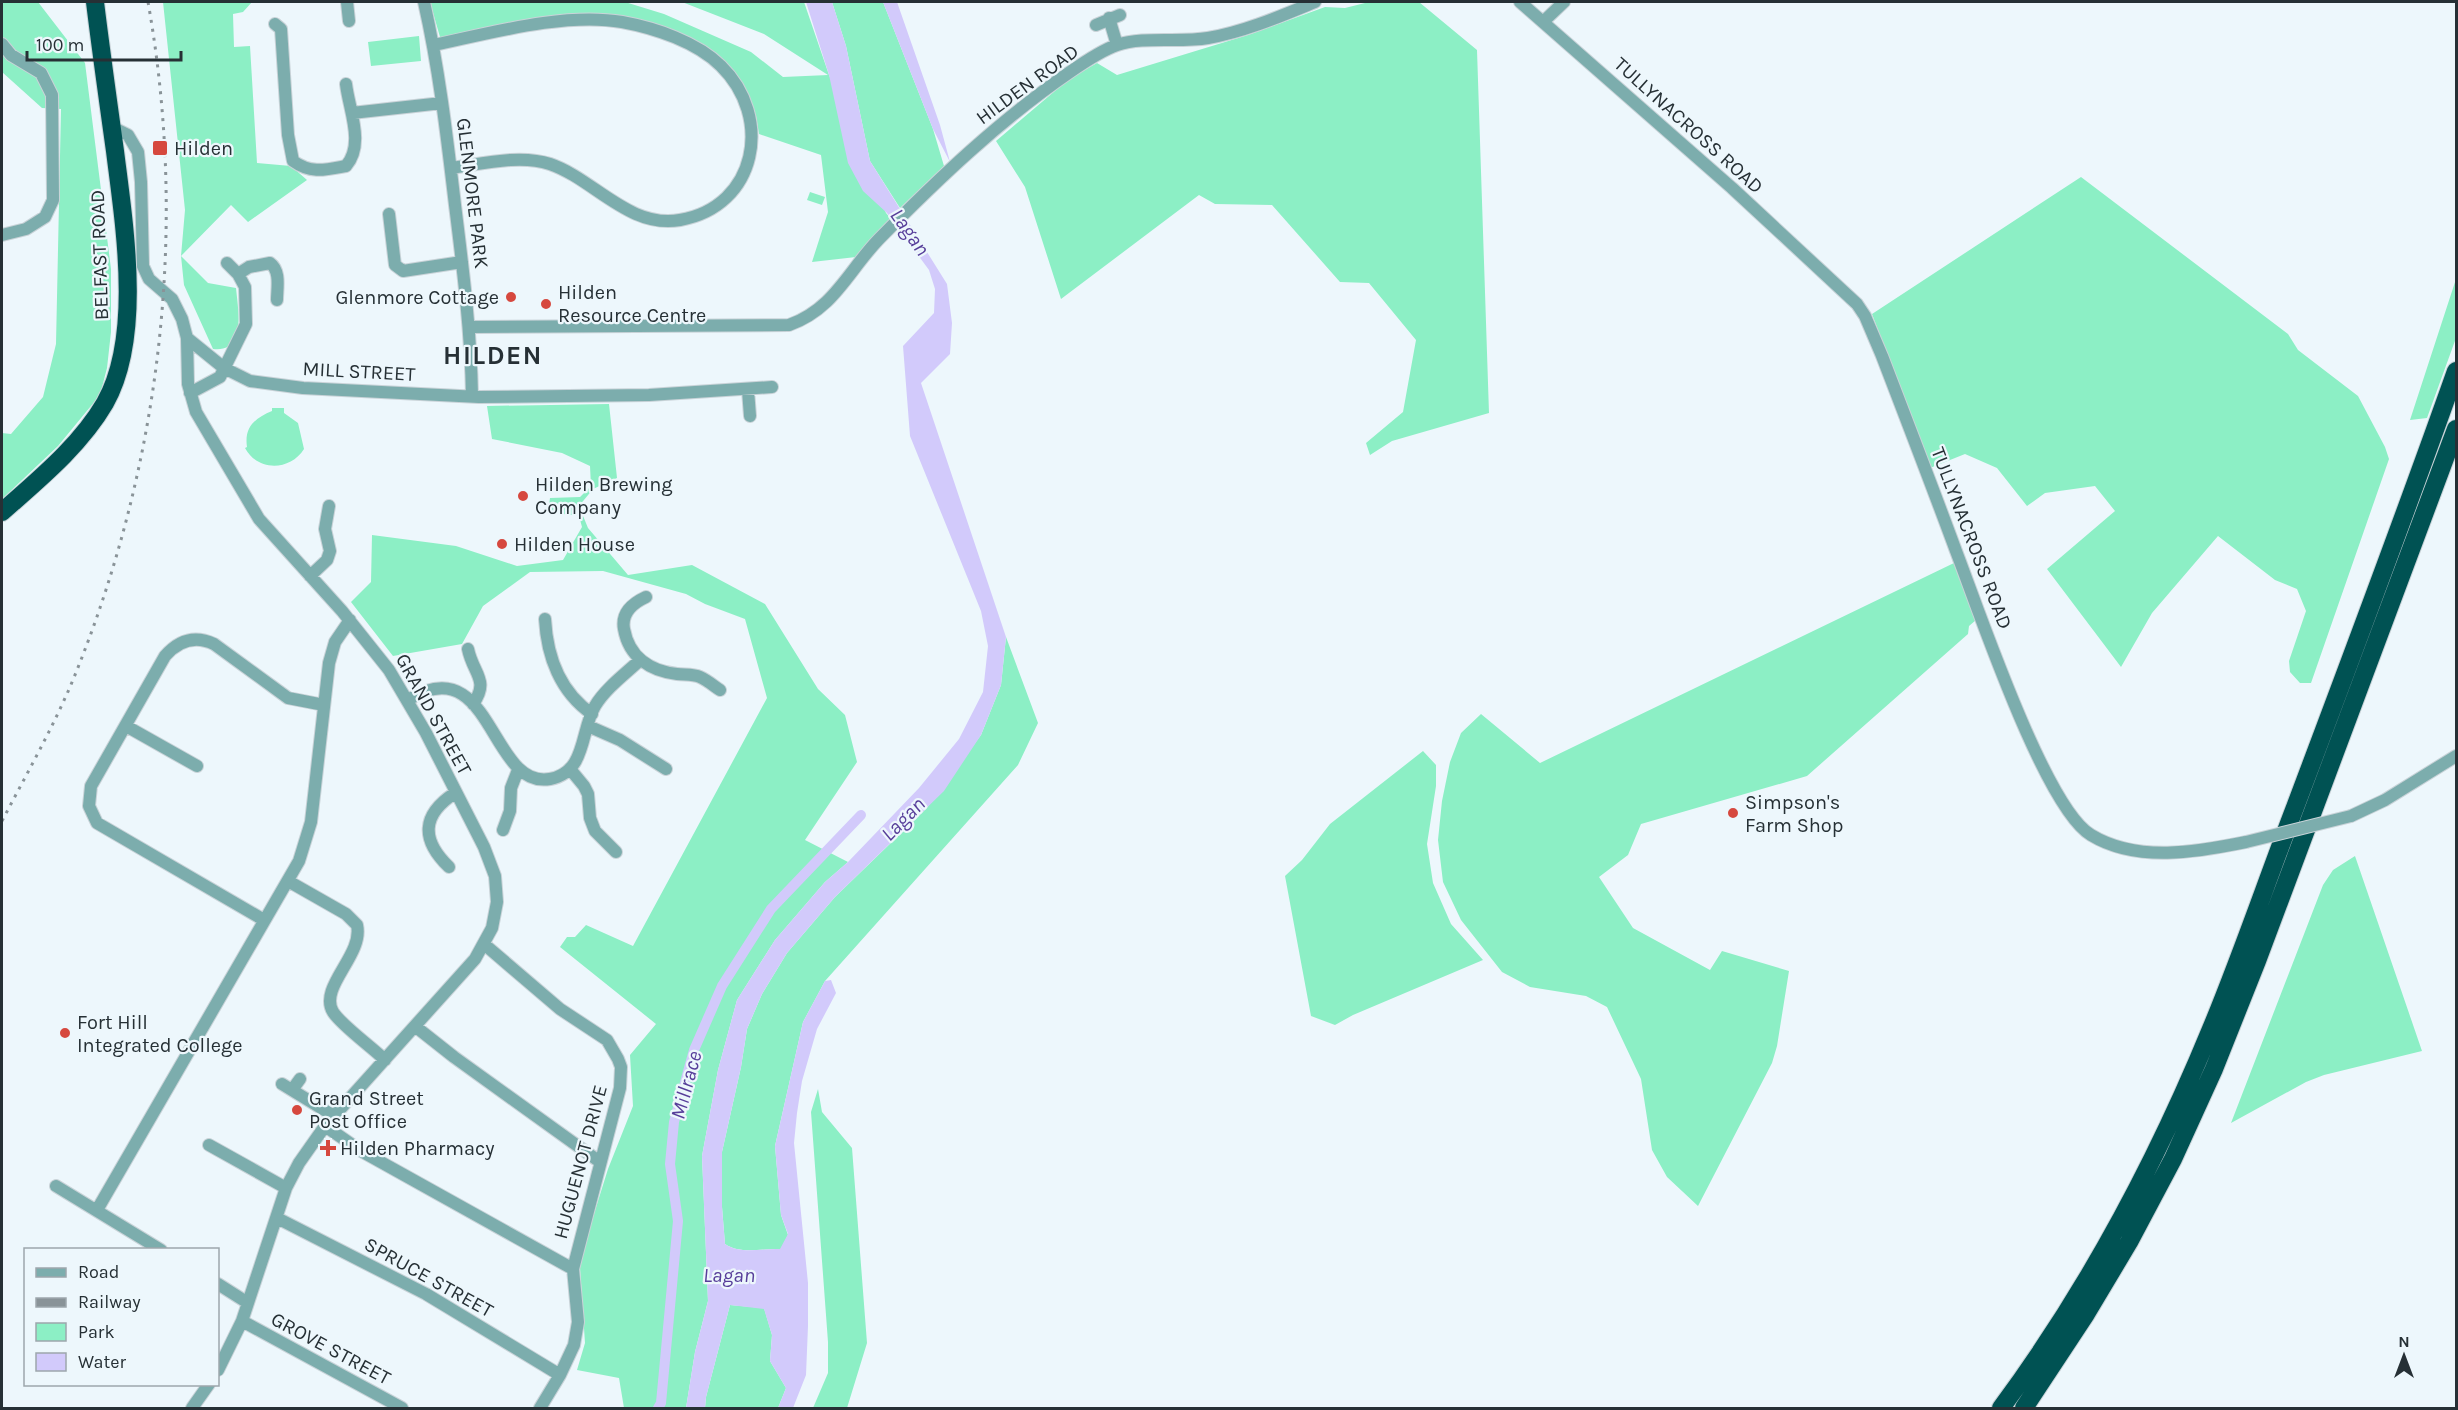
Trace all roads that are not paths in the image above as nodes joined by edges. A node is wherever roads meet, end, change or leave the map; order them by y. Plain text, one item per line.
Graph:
1 (95, 2) edge
2 (347, 2) edge
3 (424, 2) edge
4 (1315, 2) edge
5 (1520, 2) edge
6 (1564, 2) edge
7 (349, 21) dead end
8 (1544, 21) junction
9 (275, 24) dead end
10 (1096, 25) dead end
11 (2, 44) edge
12 (434, 45) junction
13 (1118, 45) junction
14 (346, 84) dead end
15 (442, 103) junction
16 (352, 113) junction
17 (112, 130) junction
18 (451, 168) junction
19 (389, 214) dead end
20 (2, 236) edge
21 (462, 262) junction
22 (227, 263) dead end
23 (238, 274) junction
24 (277, 300) dead end
25 (470, 327) junction
26 (187, 338) junction
27 (224, 368) junction
28 (2457, 371) edge
29 (772, 387) dead end
30 (748, 390) junction
31 (190, 393) junction
32 (472, 396) junction
33 (750, 416) dead end
34 (2457, 429) edge
35 (329, 506) dead end
36 (2, 512) edge
37 (310, 576) junction
38 (646, 597) dead end
39 (545, 619) dead end
40 (350, 620) junction
41 (468, 649) dead end
42 (639, 661) junction
43 (720, 690) dead end
44 (408, 700) junction
45 (473, 704) junction
46 (324, 705) junction
47 (590, 720) junction
48 (126, 726) junction
49 (2457, 756) edge
50 (197, 765) dead end
51 (570, 769) junction
52 (666, 769) dead end
53 (518, 770) junction
54 (455, 793) junction
55 (503, 830) dead end
56 (616, 852) dead end
57 (449, 867) dead end
58 (288, 881) junction
59 (264, 920) junction
60 (484, 944) junction
61 (416, 1027) junction
62 (385, 1060) junction
63 (300, 1079) dead end
64 (334, 1116) junction
65 (325, 1126) junction
66 (209, 1145) dead end
67 (600, 1162) junction
68 (56, 1186) dead end
69 (286, 1188) junction
70 (97, 1210) junction
71 (277, 1218) junction
72 (158, 1248) edge
73 (573, 1269) junction
74 (219, 1285) edge
75 (248, 1303) junction
76 (242, 1321) junction
77 (219, 1368) edge
78 (560, 1375) junction
79 (208, 1386) edge
80 (385, 1404) edge
81 (192, 1408) edge
82 (402, 1408) edge
83 (540, 1408) edge
84 (2001, 1408) edge
85 (2024, 1408) edge

1 - 17 highway, BELFAST ROAD
2 - 7 street
3 - 12 street, GLENMORE PARK
4 - 13 street, HILDEN ROAD
5 - 8 street, TULLYNACROSS ROAD
6 - 8 street
8 - 49 street, TULLYNACROSS ROAD, bridge
9 - 16 street
10 - 13 street
11 - 20 street
12 - 15 street, GLENMORE PARK
12 - 18 street
13 - 25 street, HILDEN ROAD
14 - 16 street
15 - 16 street, GLENMORE PARK
15 - 18 street, GLENMORE PARK
17 - 26 street, GRAND STREET
17 - 36 highway, BELFAST ROAD
18 - 21 street, GLENMORE PARK
19 - 21 street
21 - 25 street, GLENMORE PARK
22 - 23 street
23 - 24 street
23 - 27 street
25 - 32 street, GLENMORE PARK
26 - 27 street, MILL STREET
26 - 31 street, GRAND STREET
27 - 31 street
27 - 32 street, MILL STREET
28 - 84 highway
29 - 30 street, MILL STREET
30 - 32 street, MILL STREET
30 - 33 street
31 - 37 street, GRAND STREET
34 - 85 highway
35 - 37 street
37 - 40 street, GRAND STREET
38 - 42 street
39 - 47 street
40 - 44 street, GRAND STREET
40 - 46 street
41 - 45 street
42 - 43 street
42 - 47 street
44 - 45 street
44 - 54 street, GRAND STREET
45 - 53 street
46 - 48 street
46 - 58 street
47 - 51 street
47 - 52 street
48 - 50 street
48 - 59 street
51 - 53 street
51 - 56 street
53 - 55 street
54 - 57 street
54 - 60 street, GRAND STREET
58 - 59 street
58 - 62 street
59 - 70 street
60 - 61 street, GRAND STREET
60 - 67 street, HUGUENOT DRIVE
61 - 62 street, GRAND STREET
61 - 67 street
62 - 64 street, GRAND STREET
63 - 64 street
64 - 65 street, GRAND STREET
65 - 69 street, GRAND STREET
65 - 73 street
66 - 69 street
67 - 73 street, HUGUENOT DRIVE
68 - 70 street
69 - 71 street, GRAND STREET
70 - 72 street
71 - 75 street, GRAND STREET
71 - 78 street, SPRUCE STREET
73 - 78 street, HUGUENOT DRIVE
74 - 75 street
75 - 76 street, GRAND STREET
76 - 77 street, GRAND STREET
76 - 80 street, GROVE STREET
78 - 83 street, HUGUENOT DRIVE
79 - 81 street
80 - 82 street, GROVE STREET

